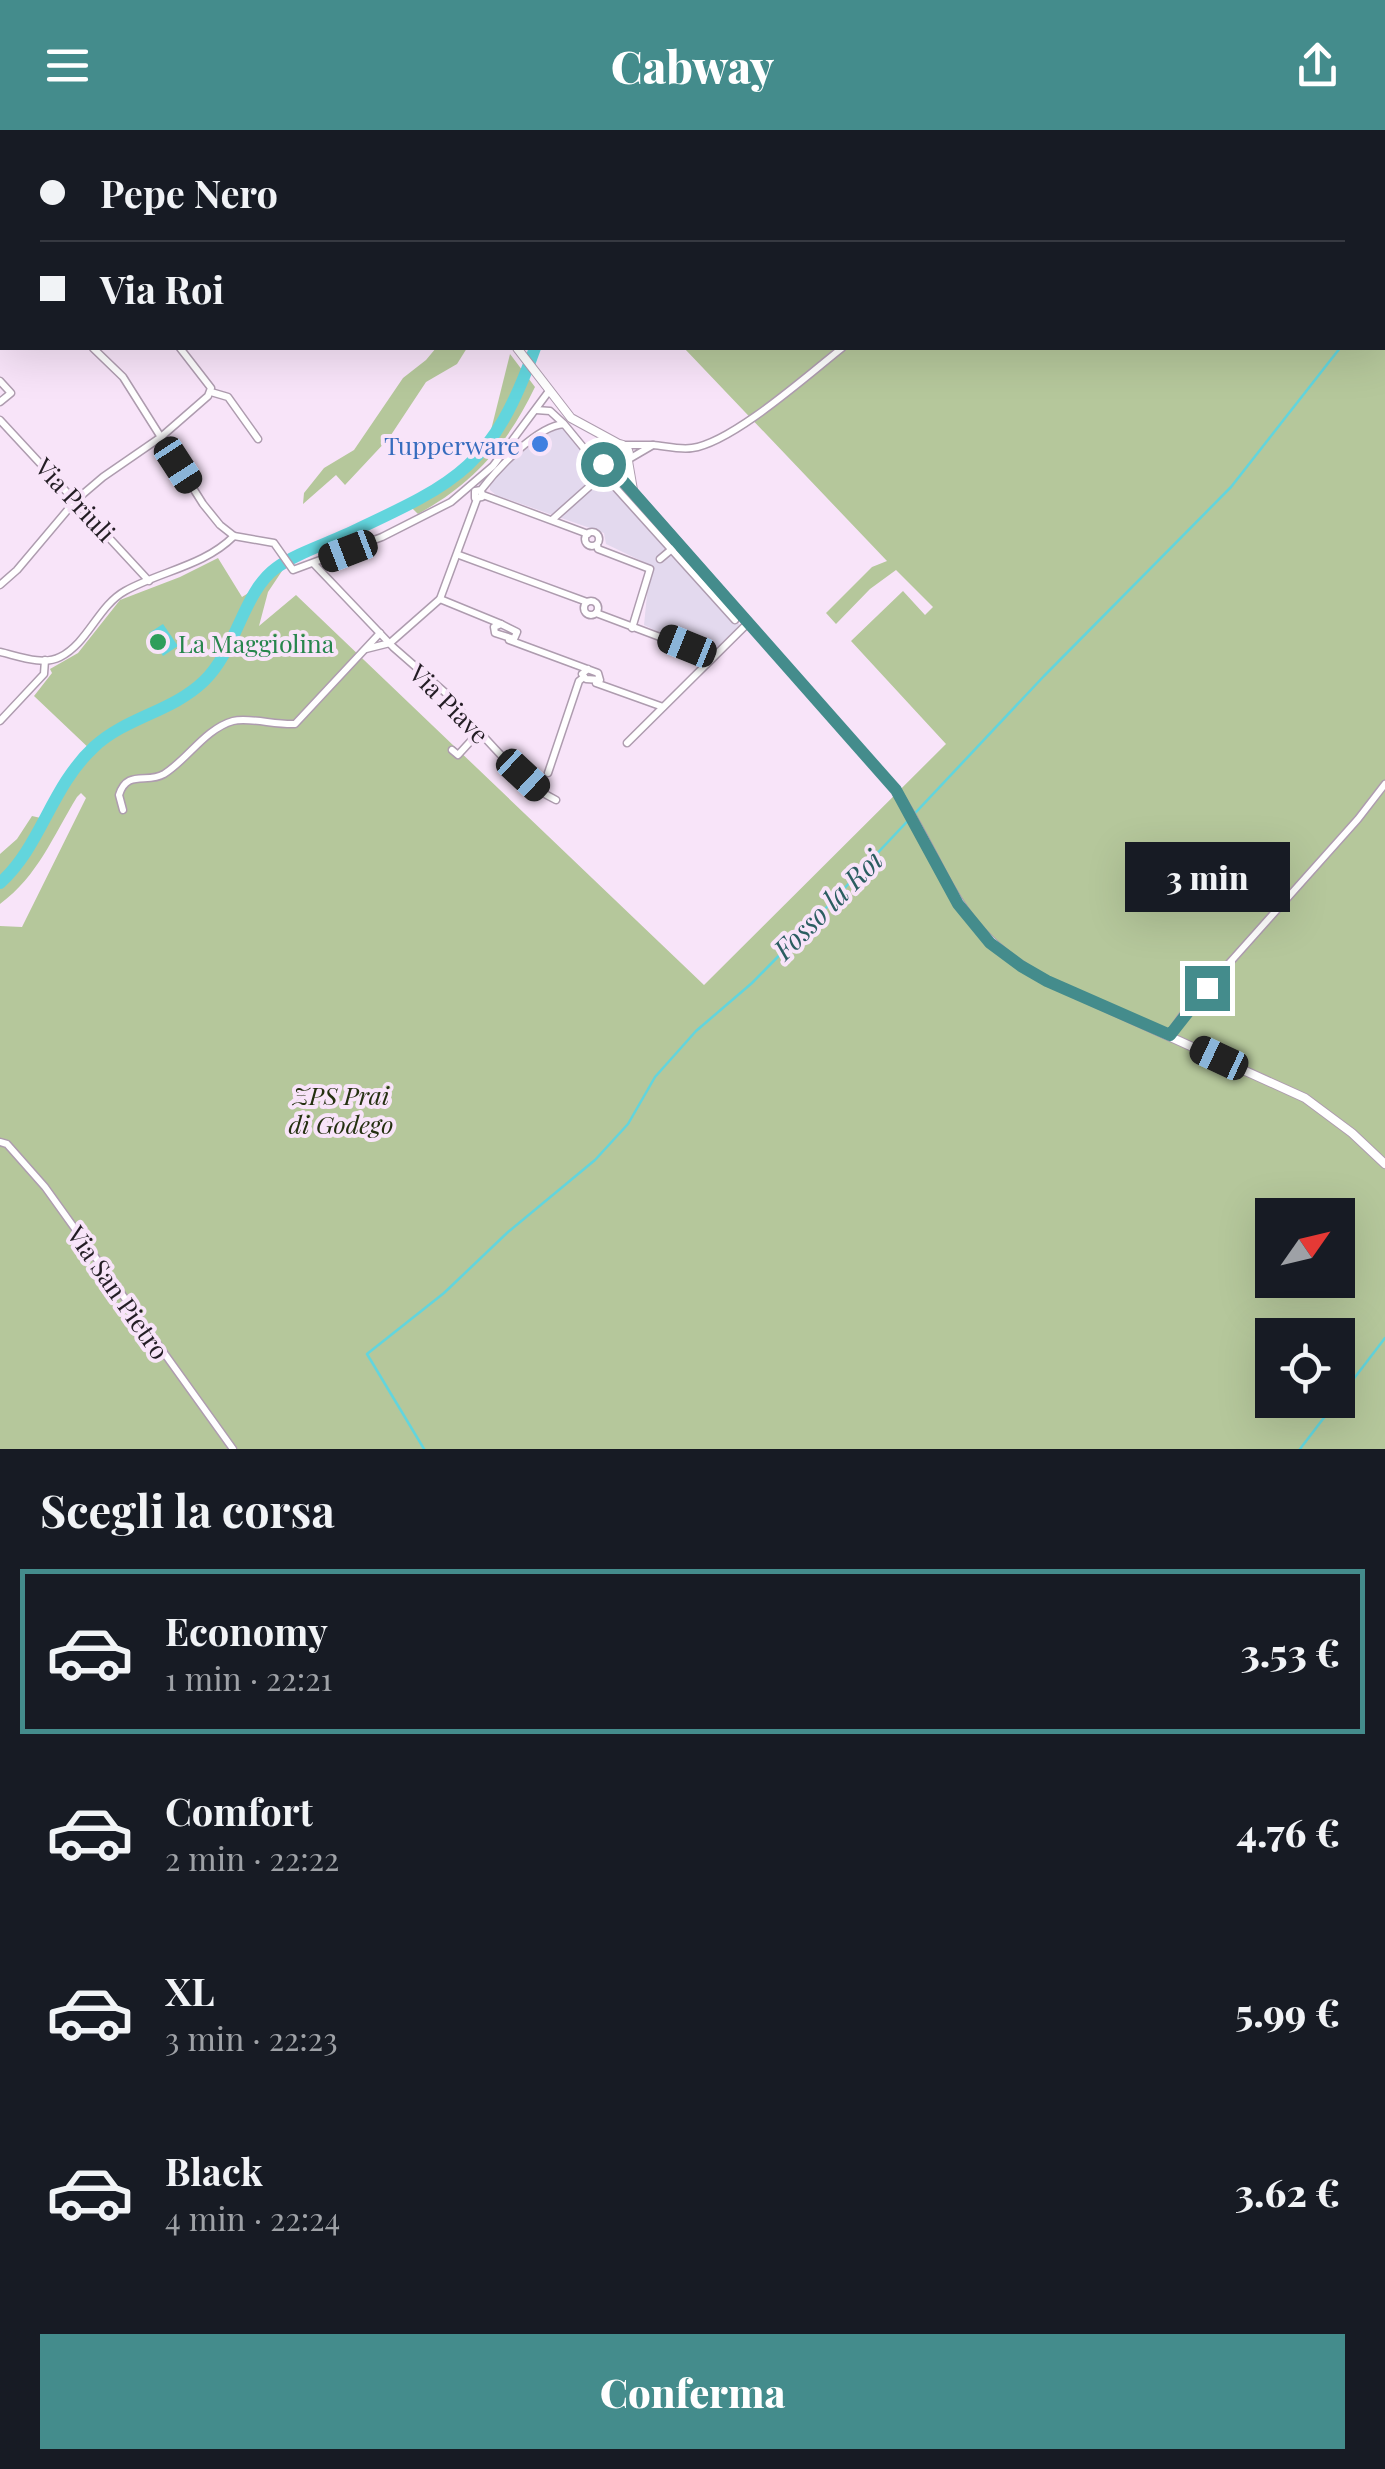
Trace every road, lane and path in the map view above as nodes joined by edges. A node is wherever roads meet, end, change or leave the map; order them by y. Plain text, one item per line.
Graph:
1 (95, 350) edge
2 (182, 350) edge
3 (839, 350) edge
4 (520, 351) edge
5 (0, 381) edge
6 (549, 391) junction
7 (210, 392) junction
8 (0, 402) edge
9 (536, 410) junction
10 (0, 420) edge
11 (564, 424) junction
12 (593, 433) junction
13 (161, 437) junction
14 (258, 439) dead end
15 (620, 444) junction
16 (653, 445) junction
17 (586, 450) junction
18 (607, 451) junction
19 (628, 460) junction
20 (613, 465) junction
21 (635, 494) junction
22 (480, 495) junction
23 (76, 500) junction
24 (553, 520) junction
25 (234, 536) junction
26 (675, 546) junction
27 (458, 555) junction
28 (314, 564) junction
29 (649, 568) junction
30 (149, 580) junction
31 (0, 585) edge
32 (440, 599) junction
33 (722, 599) junction
34 (734, 620) dead end
35 (749, 622) junction
36 (495, 624) junction
37 (632, 628) junction
38 (380, 633) junction
39 (515, 640) junction
40 (390, 643) junction
41 (366, 650) junction
42 (0, 652) edge
43 (713, 656) junction
44 (45, 660) junction
45 (583, 671) junction
46 (662, 708) junction
47 (0, 722) edge
48 (480, 732) junction
49 (626, 743) dead end
50 (452, 750) dead end
51 (548, 773) dead end
52 (1385, 784) edge
53 (556, 800) dead end
54 (123, 810) dead end
55 (1170, 1035) junction
56 (0, 1142) edge
57 (1385, 1164) edge
58 (233, 1449) edge

1 - 13 street
2 - 7 street
3 - 16 street
4 - 6 main road
5 - 8 street
6 - 9 street
6 - 12 main road
7 - 13 street
7 - 14 street
9 - 11 street
9 - 28 street
10 - 23 street, Via Priuli
11 - 17 street
11 - 22 street
12 - 15 main road
12 - 18 main road
13 - 23 street
13 - 25 street
15 - 16 street
15 - 18 main road
15 - 19 main road
16 - 19 street
17 - 18 street
17 - 20 street
18 - 20 main road
19 - 20 main road
19 - 21 main road
20 - 21 main road
21 - 26 main road
22 - 24 street
22 - 27 street
23 - 30 street, Via Priuli
23 - 31 street
24 - 26 street
24 - 29 street
25 - 28 street
25 - 30 street
26 - 29 street
26 - 33 main road
27 - 32 street
27 - 37 street
28 - 38 street, Via Piave
29 - 37 street
30 - 44 street
32 - 36 street
32 - 40 street
33 - 34 street
33 - 35 main road
35 - 43 street
35 - 55 main road
36 - 39 street
36 - 39 street
37 - 43 street
38 - 40 street, Via Piave
38 - 41 street
39 - 45 street
40 - 41 street, Via Piave
40 - 48 street, Via Piave
41 - 54 street
42 - 44 street
43 - 46 street
44 - 47 street
45 - 46 street
45 - 51 street
46 - 49 street
48 - 50 street
48 - 53 street, Via Piave
52 - 55 street
55 - 57 main road
56 - 58 street, Via San Pietro

